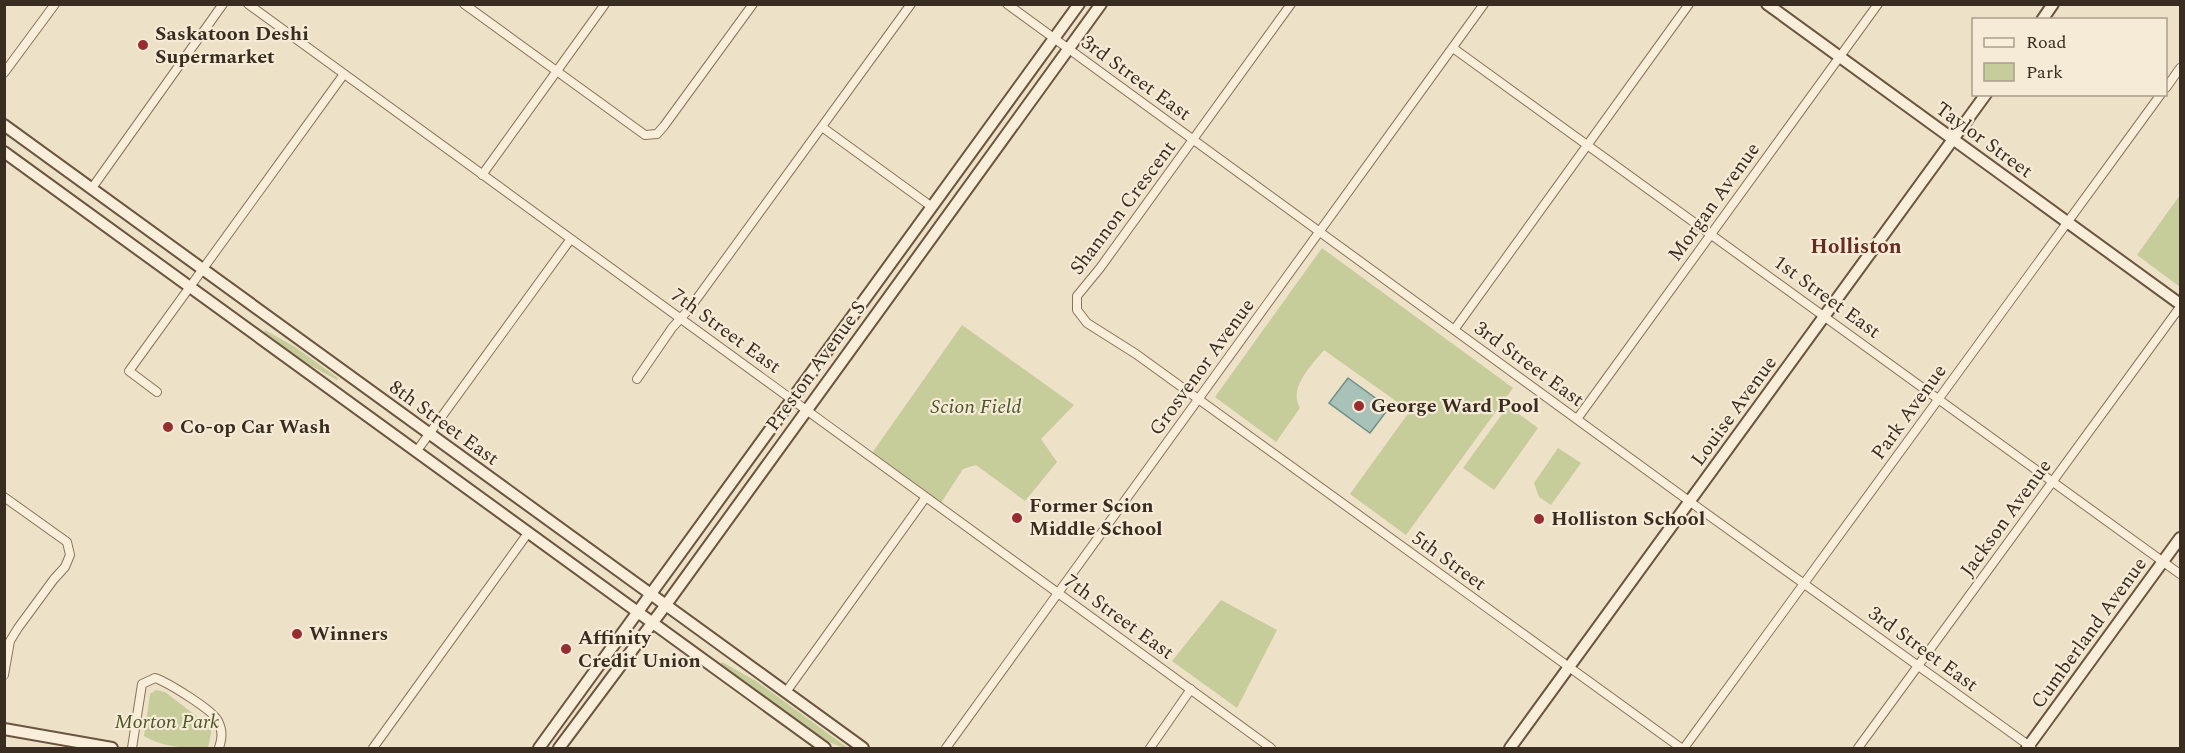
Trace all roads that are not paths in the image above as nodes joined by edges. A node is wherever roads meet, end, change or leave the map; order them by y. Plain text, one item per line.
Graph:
1 (55, 4) edge
2 (223, 4) edge
3 (248, 4) edge
4 (464, 4) edge
5 (605, 4) edge
6 (753, 4) edge
7 (911, 4) edge
8 (1007, 4) edge
9 (1079, 4) edge
10 (1101, 4) edge
11 (1291, 4) edge
12 (1484, 4) edge
13 (1689, 4) edge
14 (1767, 4) edge
15 (1878, 4) edge
16 (2053, 4) edge
17 (2043, 18) edge
18 (1055, 38) junction
19 (1453, 48) junction
20 (1068, 49) junction
21 (1840, 57) junction
22 (2181, 68) edge
23 (557, 71) junction
24 (4, 73) edge
25 (344, 74) junction
26 (2167, 87) edge
27 (1985, 96) edge
28 (2160, 96) edge
29 (4, 125) edge
30 (822, 127) junction
31 (1953, 140) junction
32 (1193, 141) junction
33 (1587, 145) junction
34 (4, 152) edge
35 (482, 175) junction
36 (92, 188) junction
37 (932, 207) junction
38 (2068, 223) junction
39 (1320, 231) junction
40 (1711, 234) junction
41 (570, 240) junction
42 (202, 270) junction
43 (189, 286) junction
44 (2181, 305) edge
45 (1825, 316) junction
46 (681, 319) junction
47 (1454, 330) junction
48 (637, 379) dead end
49 (157, 392) dead end
50 (1199, 399) junction
51 (1939, 399) junction
52 (792, 400) junction
53 (806, 411) junction
54 (1577, 419) junction
55 (428, 435) junction
56 (416, 452) junction
57 (2053, 481) junction
58 (4, 497) edge
59 (926, 497) junction
60 (1689, 501) junction
61 (528, 533) junction
62 (2181, 538) edge
63 (2164, 562) junction
64 (2181, 574) edge
65 (1804, 584) junction
66 (1059, 594) junction
67 (651, 596) junction
68 (665, 606) junction
69 (638, 613) junction
70 (652, 623) junction
71 (1918, 665) junction
72 (1569, 668) junction
73 (4, 675) edge
74 (1191, 689) junction
75 (786, 692) junction
76 (4, 729) edge
77 (112, 748) edge
78 (132, 748) edge
79 (219, 748) edge
80 (373, 748) edge
81 (539, 748) edge
82 (559, 748) edge
83 (825, 748) edge
84 (863, 748) edge
85 (946, 748) edge
86 (1150, 748) edge
87 (1271, 748) edge
88 (1510, 748) edge
89 (1682, 748) edge
90 (1858, 748) edge
91 (2030, 748) edge

1 - 24 street
2 - 36 street
3 - 25 street, 7th Street East
4 - 23 street
5 - 23 street
6 - 23 street
7 - 30 street
8 - 18 street, 3rd Street East
9 - 18 main road, Preston Avenue S
10 - 20 main road, Preston Avenue S
11 - 32 street, Shannon Crescent
12 - 19 street, Grosvenor Avenue
13 - 33 street
14 - 21 main road, Taylor Street
15 - 21 street, Morgan Avenue
16 - 17 main road
18 - 20 street, 3rd Street East
18 - 37 main road, Preston Avenue S
19 - 33 street, 1st Street East
19 - 39 street, Grosvenor Avenue
20 - 32 street, 3rd Street East
20 - 53 main road, Preston Avenue S
21 - 31 main road, Taylor Street
21 - 40 street, Morgan Avenue
22 - 26 street
23 - 35 street
25 - 35 street, 7th Street East
25 - 42 street
27 - 31 main road, Louise Avenue
28 - 38 street, Park Avenue
29 - 36 main road, 8th Street East
30 - 37 street
30 - 46 street
31 - 38 main road, Taylor Street
31 - 45 main road, Louise Avenue
32 - 39 street, 3rd Street East
32 - 50 street, Shannon Crescent
33 - 40 street, 1st Street East
33 - 47 street
34 - 43 main road, 8th Street East
35 - 41 street, 7th Street East
36 - 42 main road, 8th Street East
37 - 52 main road, Preston Avenue S
38 - 44 main road, Taylor Street
38 - 51 street, Park Avenue
39 - 47 street, 3rd Street East
39 - 50 street, Grosvenor Avenue
40 - 45 street, 1st Street East
40 - 54 street, Morgan Avenue
41 - 46 street, 7th Street East
41 - 55 street
42 - 43 street
42 - 55 main road, 8th Street East
43 - 49 street
43 - 56 main road, 8th Street East
44 - 57 street, Jackson Avenue
45 - 51 street, 1st Street East
45 - 60 main road, Louise Avenue
46 - 48 street
46 - 52 street, 7th Street East
47 - 54 street, 3rd Street East
50 - 66 street, Grosvenor Avenue
50 - 72 street, 5th Street
51 - 57 street, 1st Street East
51 - 65 street, Park Avenue
52 - 53 street, 7th Street East
52 - 67 main road, Preston Avenue S
53 - 59 street, 7th Street East
53 - 68 main road, Preston Avenue S
54 - 60 street, 3rd Street East
55 - 56 street
55 - 67 main road, 8th Street East
56 - 61 main road, 8th Street East
57 - 63 street, 1st Street East
57 - 71 street, Jackson Avenue
58 - 73 street
59 - 66 street, 7th Street East
59 - 75 street
60 - 65 street, 3rd Street East
60 - 72 main road, Louise Avenue
61 - 69 main road, 8th Street East
61 - 80 street
62 - 63 main road, Cumberland Avenue
63 - 64 street, 1st Street East
63 - 91 main road, Cumberland Avenue
65 - 71 street, 3rd Street East
65 - 89 street, Park Avenue
66 - 74 street, 7th Street East
66 - 85 street, Grosvenor Avenue
67 - 68 main road, 8th Street East
67 - 69 main road, Preston Avenue S
68 - 70 main road, Preston Avenue S
68 - 75 main road, 8th Street East
69 - 70 main road, 8th Street East
69 - 81 main road, Preston Avenue S
70 - 82 main road, Preston Avenue S
70 - 83 main road, 8th Street East
71 - 90 street, Jackson Avenue
71 - 91 street, 3rd Street East
72 - 88 main road, Louise Avenue
72 - 89 street, 5th Street
74 - 86 street
74 - 87 street, 7th Street East
75 - 84 main road, 8th Street East
76 - 77 main road
78 - 79 street

